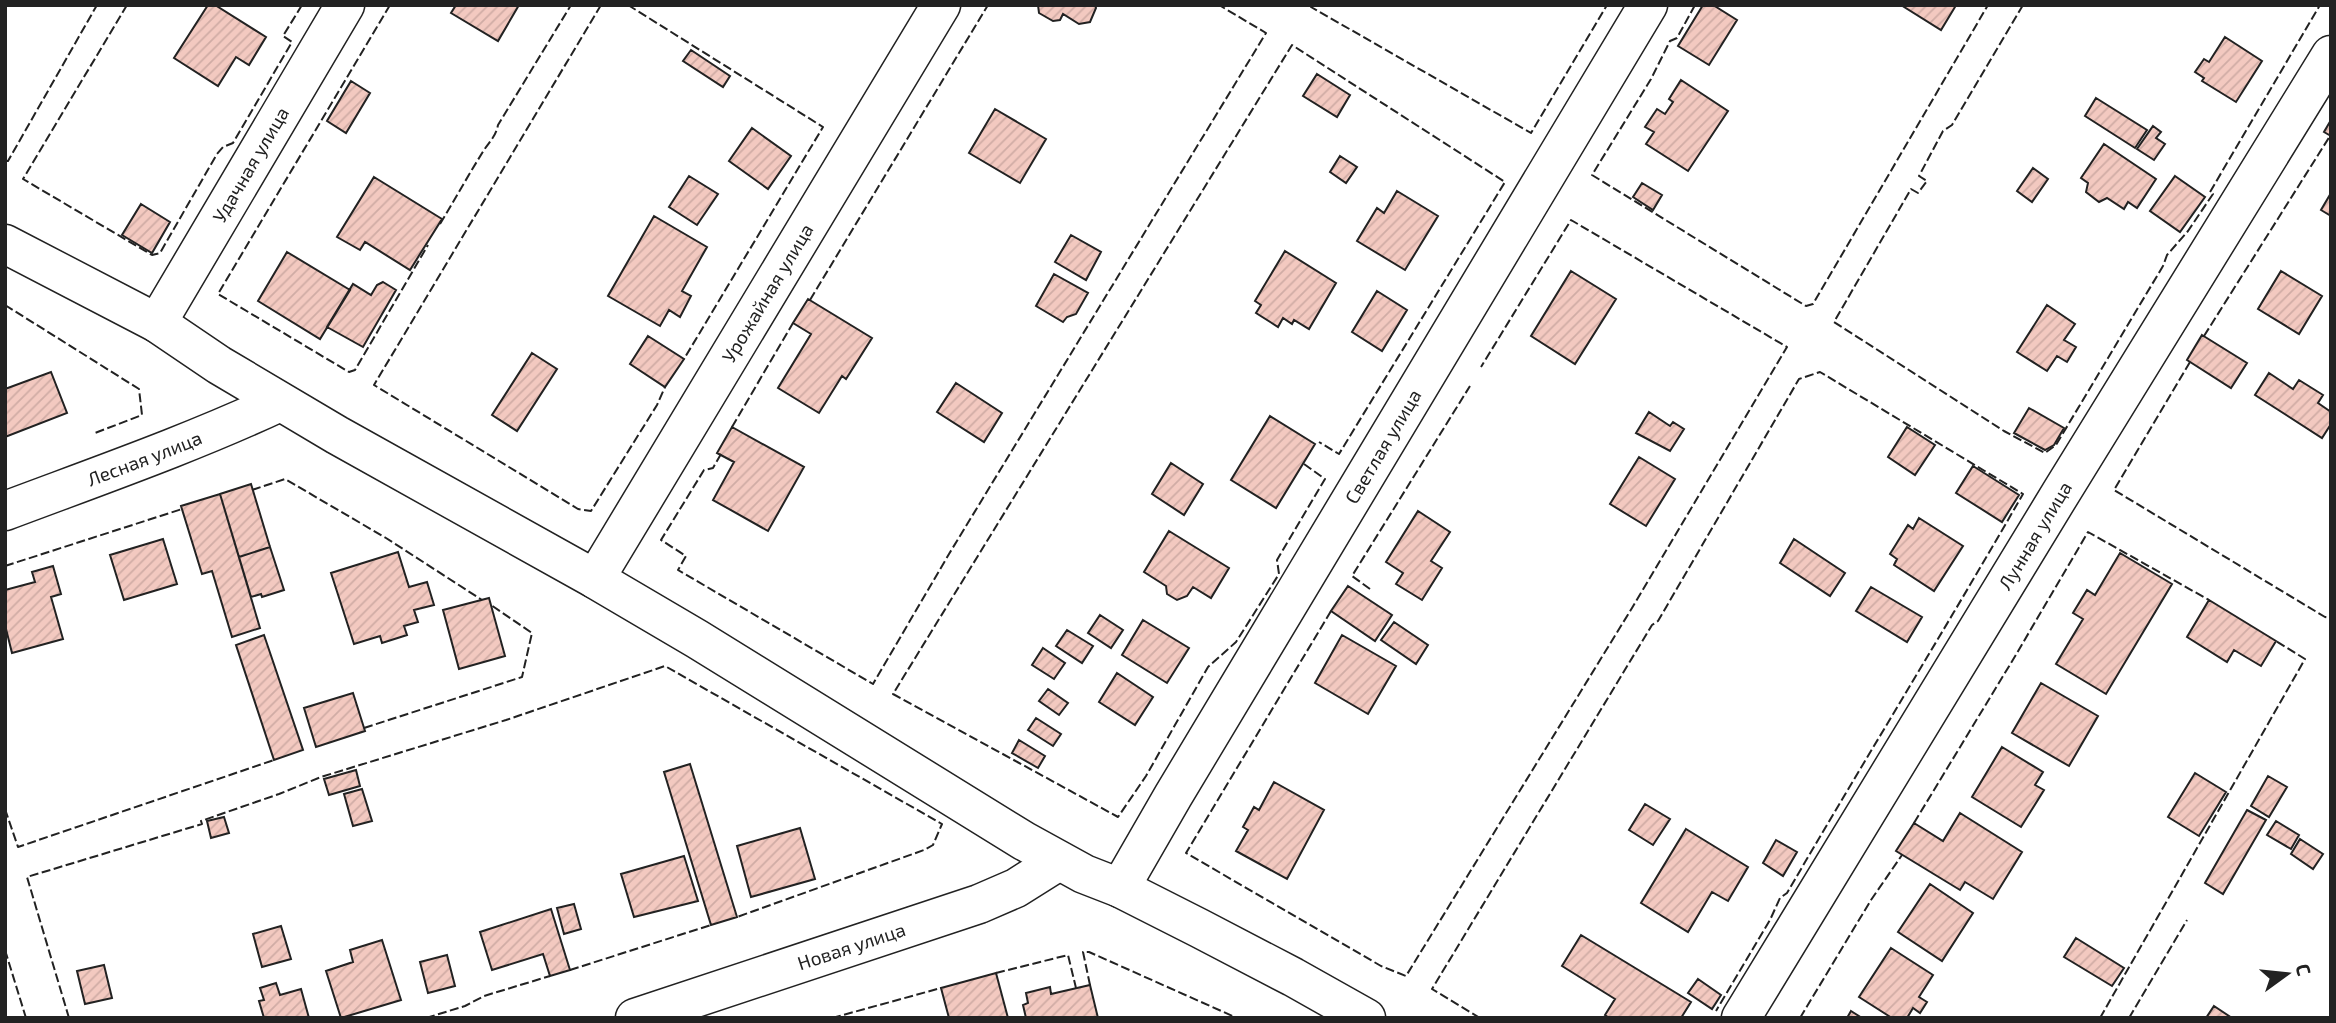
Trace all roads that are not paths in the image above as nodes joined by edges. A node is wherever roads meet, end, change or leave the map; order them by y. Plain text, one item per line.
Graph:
1 (345, 5) edge
2 (941, 5) edge
3 (1648, 5) edge
4 (2331, 55) edge
5 (5, 244) edge
6 (157, 323) junction
7 (280, 402) junction
8 (5, 511) edge
9 (595, 579) junction
10 (1059, 861) junction
11 (1120, 888) junction
12 (635, 1018) edge
13 (1366, 1018) edge
14 (1741, 1018) edge

1 - 6 street, Удачная улица
2 - 9 street, Урожайная улица
3 - 11 street, Светлая улица
4 - 14 street, Лунная улица
5 - 6 street
6 - 7 street
7 - 8 street, Лесная улица
7 - 9 street
9 - 10 street
10 - 11 street
10 - 12 street, Новая улица
11 - 13 street

